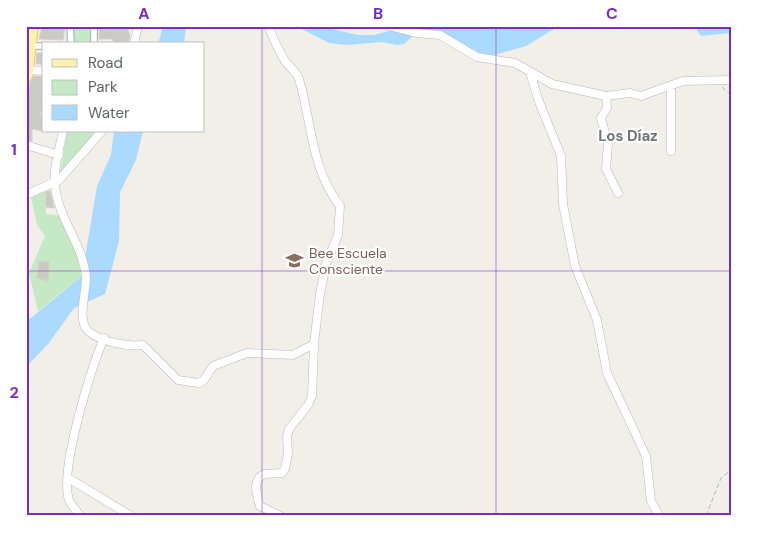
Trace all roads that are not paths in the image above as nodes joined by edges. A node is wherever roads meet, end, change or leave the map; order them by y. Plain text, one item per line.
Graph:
1 (32, 26) edge
2 (70, 26) edge
3 (94, 26) edge
4 (138, 26) edge
5 (268, 26) edge
6 (389, 26) edge
7 (71, 42) edge
8 (94, 42) edge
9 (134, 42) edge
10 (30, 46) junction
11 (42, 46) edge
12 (27, 69) edge
13 (42, 71) edge
14 (530, 72) junction
15 (731, 80) edge
16 (671, 87) junction
17 (606, 96) junction
18 (63, 132) edge
19 (101, 132) edge
20 (26, 145) edge
21 (671, 151) dead end
22 (59, 155) junction
23 (54, 183) junction
24 (618, 193) dead end
25 (26, 195) edge
26 (104, 338) junction
27 (314, 344) junction
28 (68, 478) junction
29 (80, 516) edge
30 (131, 516) edge
31 (281, 516) edge
32 (659, 516) edge

1 - 10 main road
2 - 7 street
3 - 8 street
4 - 9 street
5 - 27 street
6 - 14 street
10 - 11 street
10 - 12 main road
12 - 13 street
14 - 17 street
14 - 32 street
15 - 16 street
16 - 17 street
16 - 21 street
17 - 24 street
18 - 22 street
19 - 23 street
20 - 22 street
22 - 23 street
23 - 25 street
23 - 26 street
26 - 27 street
26 - 28 street
27 - 31 street
28 - 29 street
28 - 30 street

